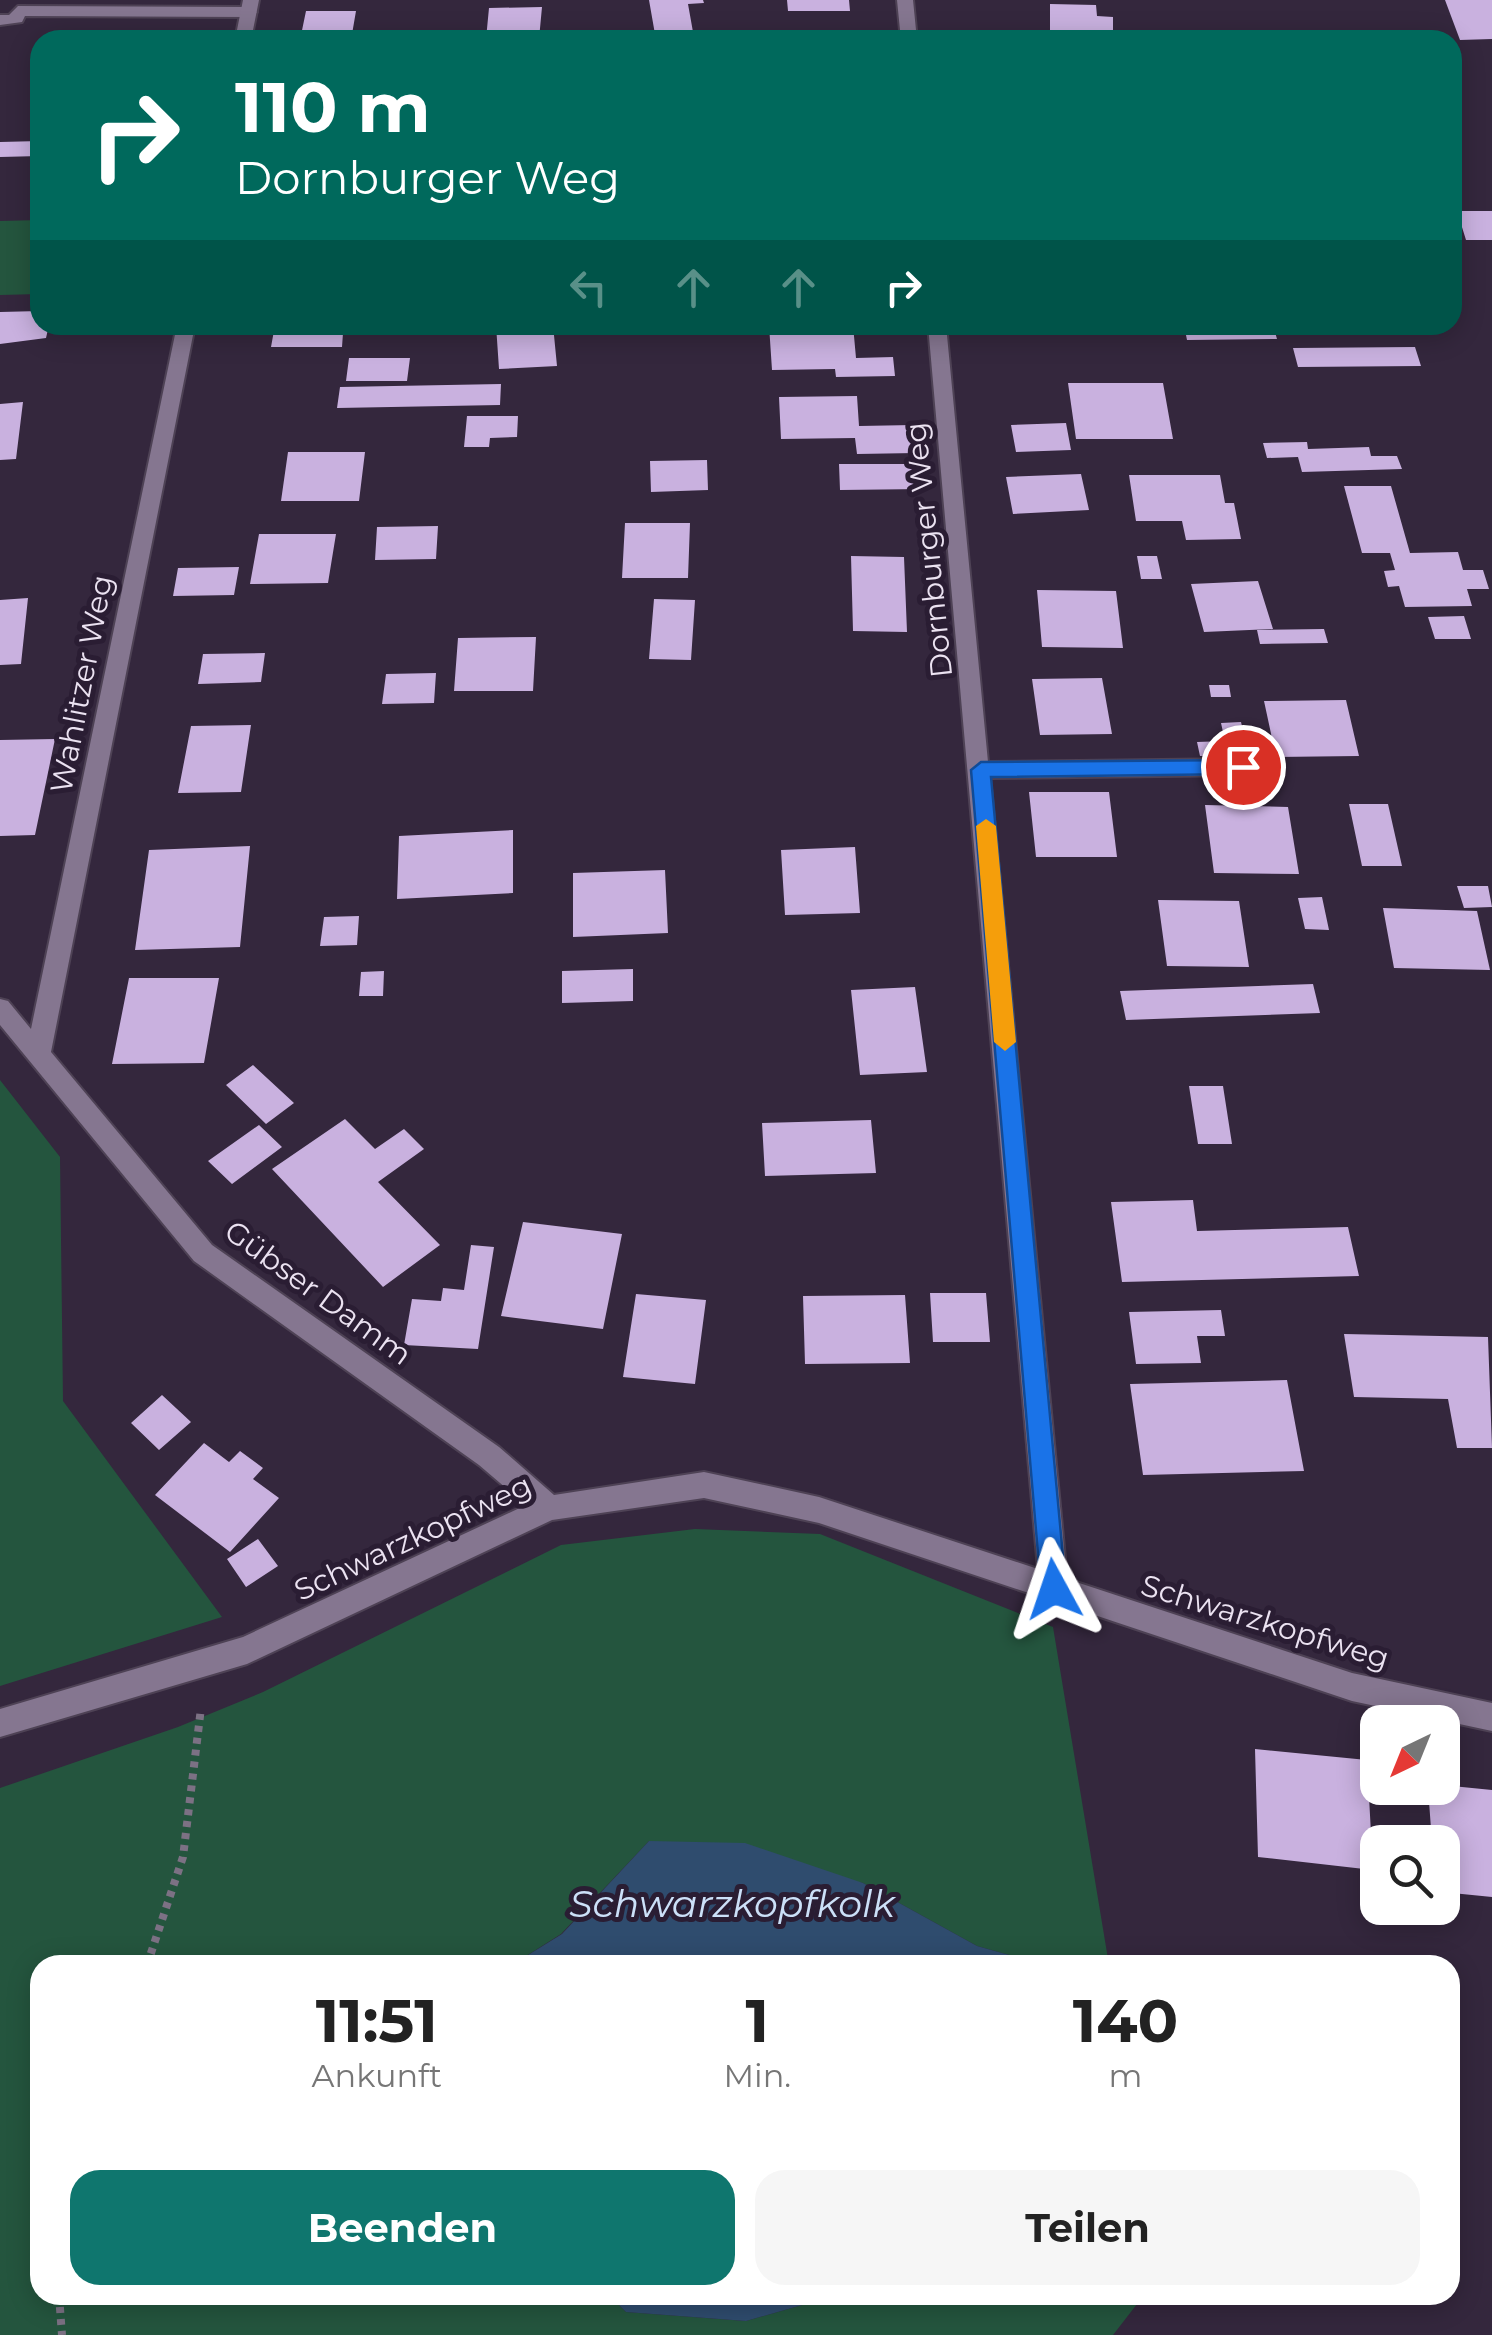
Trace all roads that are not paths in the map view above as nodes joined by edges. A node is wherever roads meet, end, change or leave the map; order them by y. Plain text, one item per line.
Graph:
1 (905, 0) edge
2 (250, 6) edge
3 (0, 20) edge
4 (908, 30) edge
5 (184, 335) edge
6 (938, 335) edge
7 (1243, 767) dead end
8 (981, 770) junction
9 (0, 1008) edge
10 (38, 1054) junction
11 (550, 1508) junction
12 (1054, 1589) junction
13 (1492, 1717) edge
14 (0, 1724) edge

1 - 4 street
2 - 3 street
5 - 10 street, Wahlitzer Weg
6 - 8 street, Dornburger Weg
7 - 8 street
8 - 12 street, Dornburger Weg
9 - 10 street, Gübser Damm
10 - 11 street, Gübser Damm
11 - 12 street, Schwarzkopfweg
11 - 14 street, Schwarzkopfweg
12 - 13 street, Schwarzkopfweg

